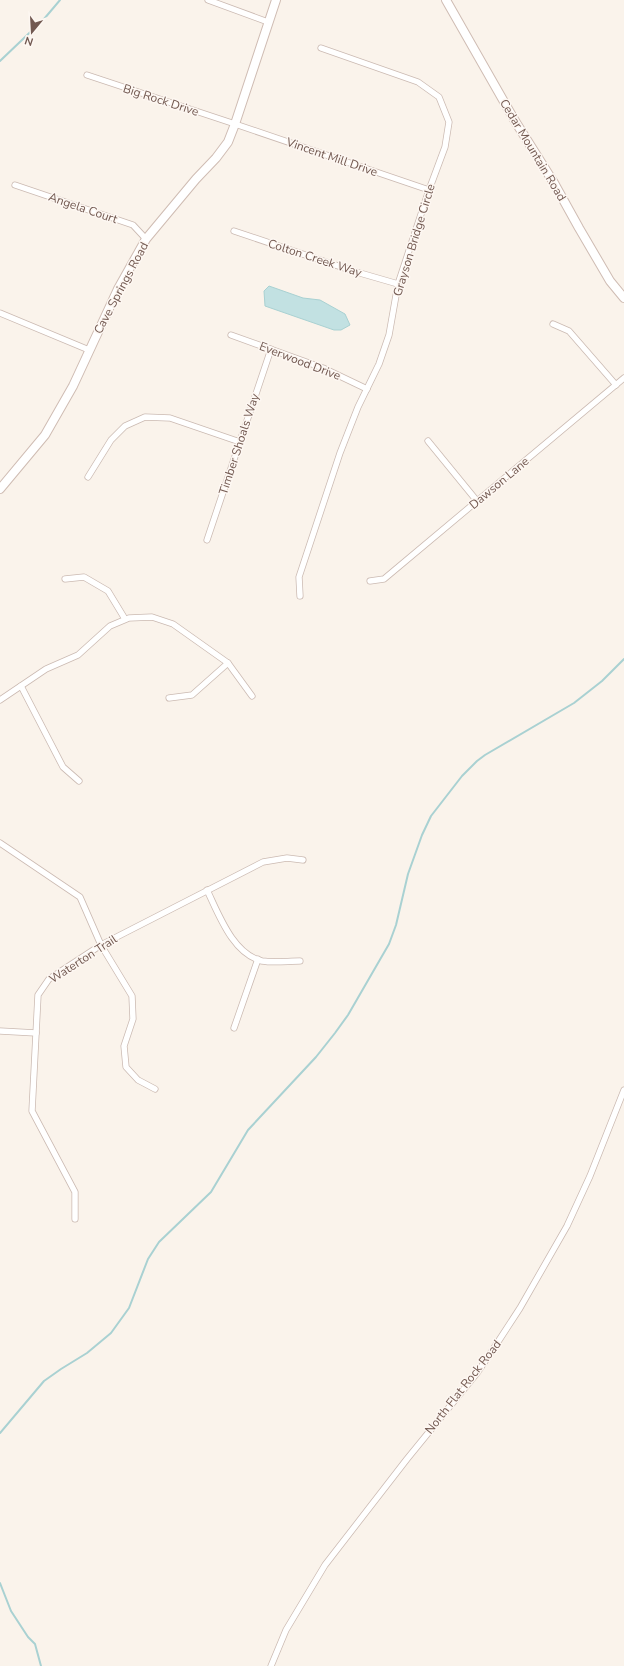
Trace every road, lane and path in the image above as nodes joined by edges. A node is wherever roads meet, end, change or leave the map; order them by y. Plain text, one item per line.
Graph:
1 (208, 0) edge
2 (276, 0) edge
3 (446, 0) edge
4 (268, 22) junction
5 (321, 48) dead end
6 (87, 75) dead end
7 (235, 124) junction
8 (15, 185) dead end
9 (428, 190) junction
10 (234, 231) dead end
11 (146, 239) junction
12 (398, 284) junction
13 (624, 298) edge
14 (0, 314) edge
15 (553, 324) dead end
16 (232, 335) dead end
17 (271, 349) junction
18 (89, 350) junction
19 (624, 378) edge
20 (616, 385) junction
21 (367, 389) junction
22 (428, 441) dead end
23 (240, 442) junction
24 (88, 477) dead end
25 (0, 489) edge
26 (477, 501) junction
27 (207, 540) dead end
28 (65, 579) dead end
29 (370, 581) dead end
30 (300, 596) dead end
31 (125, 619) junction
32 (228, 663) junction
33 (21, 686) junction
34 (252, 696) dead end
35 (169, 698) dead end
36 (0, 700) edge
37 (79, 781) dead end
38 (0, 843) edge
39 (303, 860) dead end
40 (207, 890) junction
41 (102, 945) junction
42 (258, 959) junction
43 (300, 961) dead end
44 (234, 1028) dead end
45 (0, 1031) edge
46 (36, 1033) junction
47 (155, 1089) dead end
48 (624, 1090) edge
49 (75, 1220) dead end
50 (271, 1666) edge

1 - 4 street
2 - 4 street, Cave Springs Road
3 - 13 street, Cedar Mountain Road
4 - 7 street, Cave Springs Road
5 - 9 street, Grayson Bridge Circle
6 - 7 street, Big Rock Drive
7 - 9 street, Vincent Mill Drive
7 - 11 street, Cave Springs Road
8 - 11 street, Angela Court
9 - 12 street, Grayson Bridge Circle
10 - 12 street, Colton Creek Way
11 - 18 street, Cave Springs Road
12 - 21 street, Grayson Bridge Circle
14 - 18 street
15 - 20 street
16 - 17 street, Everwood Drive
17 - 21 street, Everwood Drive
17 - 23 street, Timber Shoals Way
18 - 25 street, Cave Springs Road
19 - 20 street, Dawson Lane
20 - 26 street, Dawson Lane
21 - 30 street, Grayson Bridge Circle
22 - 26 street
23 - 24 street
23 - 27 street, Timber Shoals Way
26 - 29 street, Dawson Lane
28 - 31 street
31 - 32 street
31 - 33 street
32 - 34 street
32 - 35 street
33 - 36 street
33 - 37 street
38 - 41 street
39 - 40 street, Waterton Trail
40 - 41 street, Waterton Trail
40 - 42 street
41 - 46 street, Waterton Trail
41 - 47 street
42 - 43 street
42 - 44 street
45 - 46 street
46 - 49 street, Waterton Trail
48 - 50 street, North Flat Rock Road

